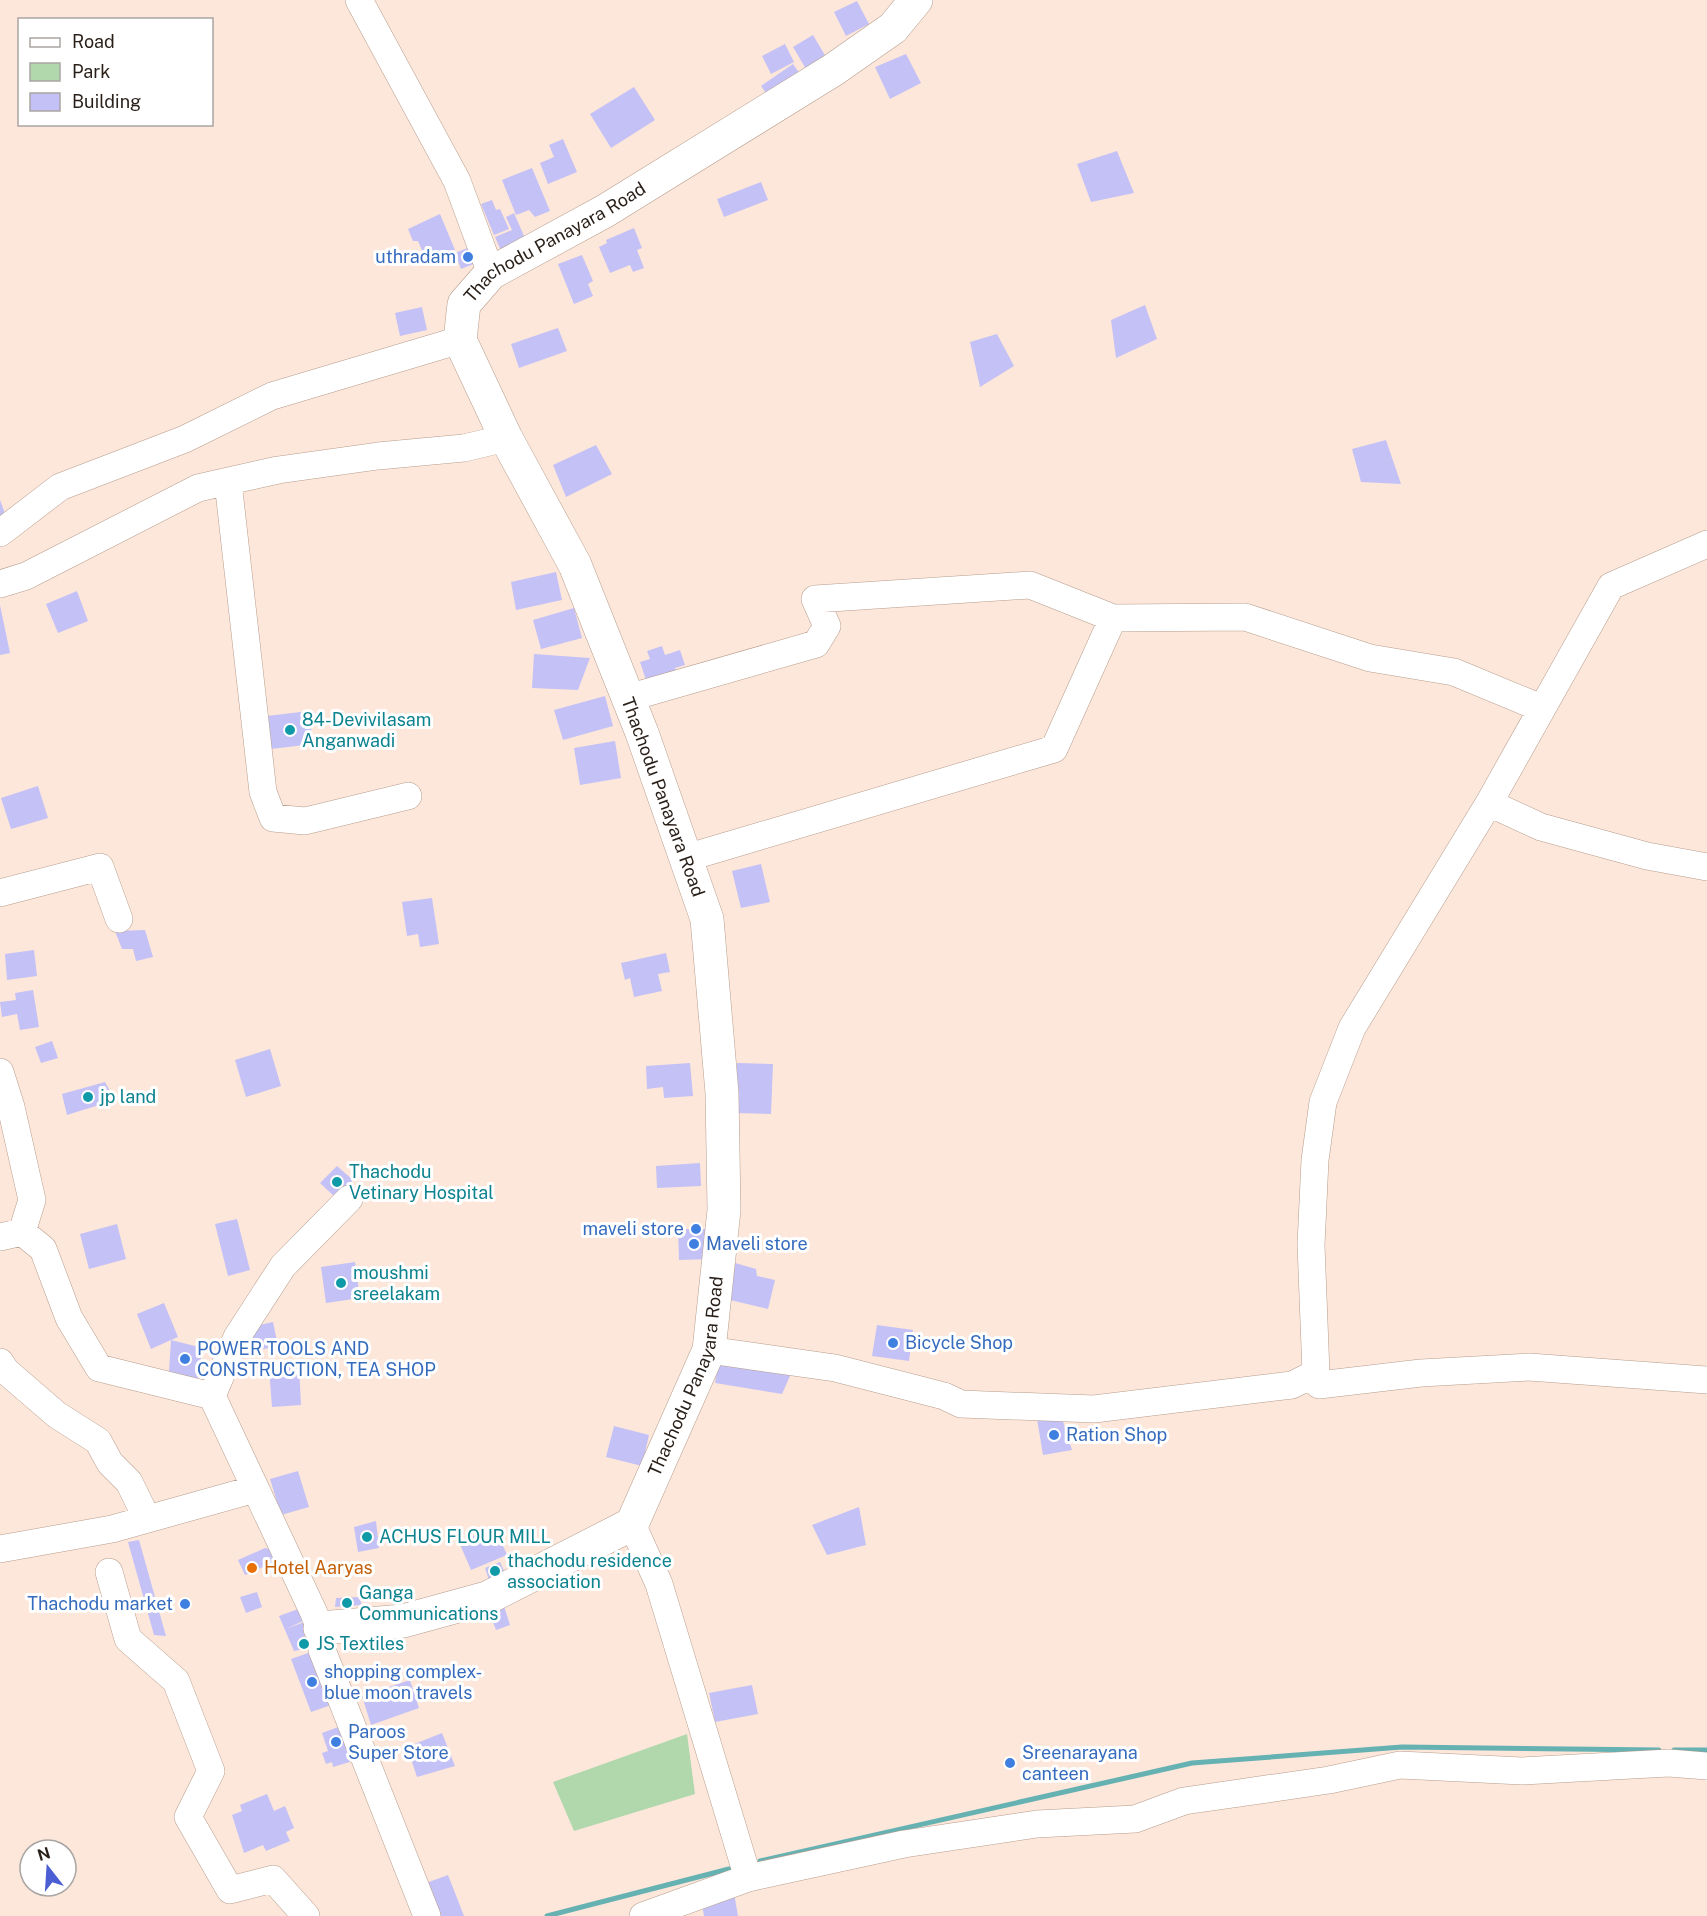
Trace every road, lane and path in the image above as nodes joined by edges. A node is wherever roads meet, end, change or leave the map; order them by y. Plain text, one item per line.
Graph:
1 (359, 0) edge
2 (916, 0) edge
3 (491, 273) junction
4 (460, 340) junction
5 (506, 438) junction
6 (228, 482) junction
7 (0, 533) edge
8 (1707, 544) edge
9 (0, 584) edge
10 (1113, 618) junction
11 (628, 698) junction
12 (1541, 708) junction
13 (408, 796) dead end
14 (1489, 803) junction
15 (686, 858) junction
16 (1707, 867) edge
17 (0, 893) edge
18 (119, 919) dead end
19 (0, 1072) edge
20 (349, 1199) dead end
21 (11, 1235) edge
22 (709, 1350) junction
23 (0, 1362) edge
24 (1316, 1373) junction
25 (1707, 1380) edge
26 (212, 1396) junction
27 (255, 1489) junction
28 (147, 1519) junction
29 (633, 1524) junction
30 (0, 1549) edge
31 (110, 1572) dead end
32 (320, 1628) junction
33 (1707, 1766) edge
34 (748, 1878) junction
35 (306, 1916) edge
36 (427, 1916) edge
37 (643, 1916) edge

1 - 3 street
2 - 3 main road, Thachodu Panayara Road
3 - 4 main road, Thachodu Panayara Road
4 - 5 main road, Thachodu Panayara Road
4 - 7 street
5 - 6 street
5 - 11 main road, Thachodu Panayara Road
6 - 9 street
6 - 13 street
8 - 12 street
10 - 11 street
10 - 12 street
10 - 15 street
11 - 15 main road, Thachodu Panayara Road
12 - 14 street
14 - 16 street
14 - 24 street
15 - 22 main road, Thachodu Panayara Road
17 - 18 street
19 - 21 street
20 - 26 street
21 - 26 street
22 - 24 street
22 - 29 main road, Thachodu Panayara Road
23 - 28 street
24 - 25 street
26 - 27 street
27 - 28 street
27 - 32 street
28 - 30 street
29 - 32 main road
29 - 34 street
31 - 35 street
32 - 36 street
33 - 34 street
34 - 37 street

